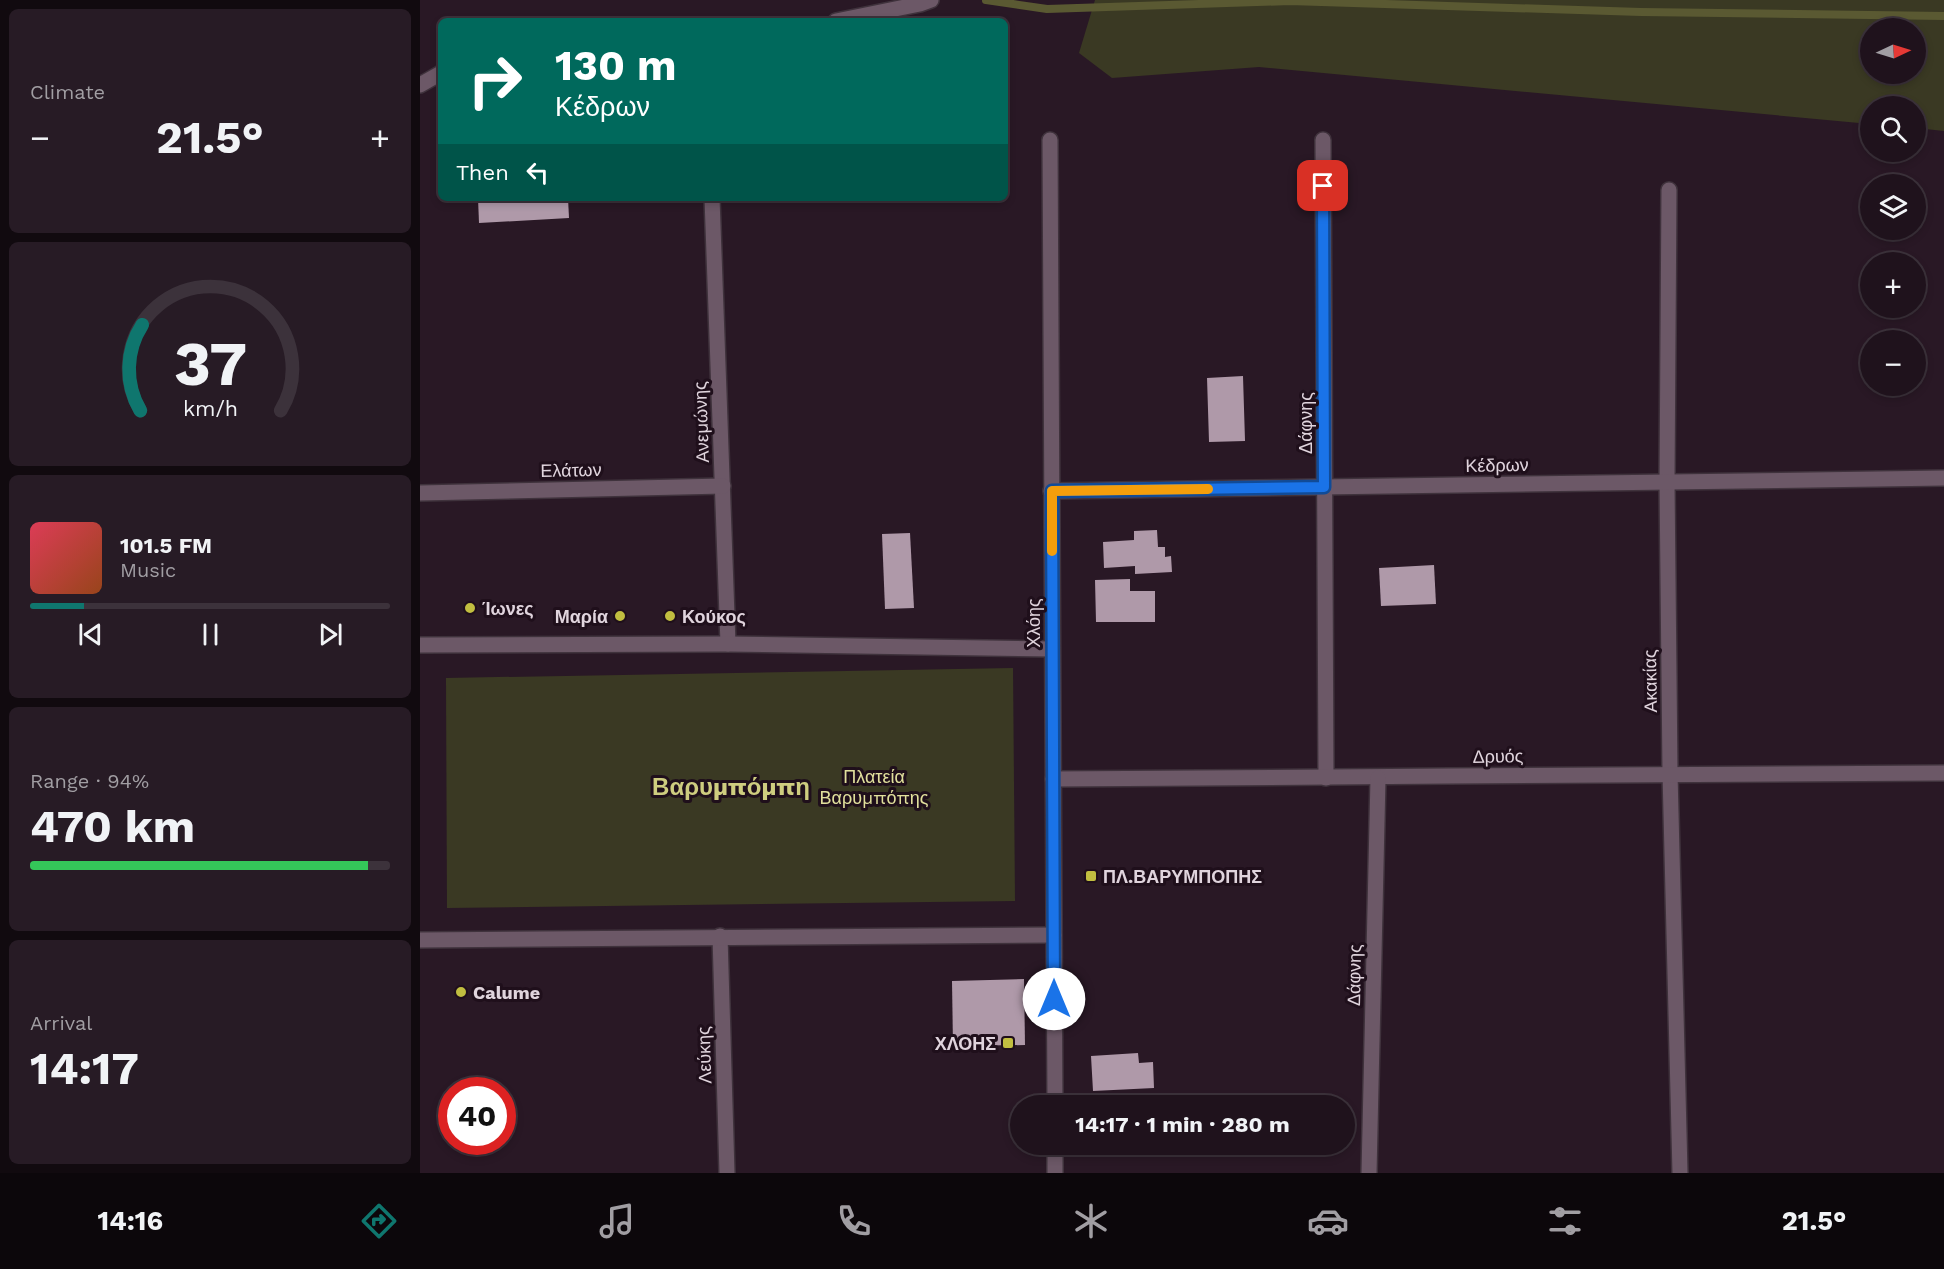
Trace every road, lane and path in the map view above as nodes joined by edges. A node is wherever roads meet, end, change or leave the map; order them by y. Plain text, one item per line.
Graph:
1 (931, 0) edge
2 (851, 18) edge
3 (438, 75) edge
4 (420, 85) edge
5 (1050, 140) dead end
6 (1323, 140) dead end
7 (1669, 189) dead end
8 (712, 201) edge
9 (1944, 478) edge
10 (1667, 482) junction
11 (723, 486) junction
12 (1324, 487) junction
13 (1052, 491) junction
14 (420, 493) edge
15 (728, 644) junction
16 (420, 645) edge
17 (1053, 649) junction
18 (1670, 773) junction
19 (1944, 773) edge
20 (1326, 778) junction
21 (1378, 778) junction
22 (1053, 779) junction
23 (1054, 935) junction
24 (720, 936) junction
25 (420, 940) edge
26 (1055, 1095) edge
27 (1055, 1155) edge
28 (727, 1173) edge
29 (1055, 1173) edge
30 (1369, 1173) edge
31 (1680, 1173) edge

1 - 2 street
3 - 4 street
5 - 13 street, Χλόης
6 - 12 street, Δάφνης
7 - 10 street, Ακακίας
8 - 11 street, Ανεμώνης
9 - 10 street, Κέδρων
10 - 12 street, Κέδρων
10 - 18 street, Ακακίας
11 - 14 street, Ελάτων
11 - 15 street, Ανεμώνης
12 - 13 street, Κέδρων
12 - 20 street, Δάφνης
13 - 17 street, Χλόης
15 - 16 street
15 - 17 street
17 - 22 street, Χλόης
18 - 19 street, Δρυός
18 - 21 street, Δρυός
18 - 31 street, Ακακίας
20 - 21 street, Δρυός
20 - 22 street, Δρυός
21 - 30 street, Δάφνης
22 - 23 street, Χλόης
23 - 24 street
23 - 26 street, Χλόης
24 - 25 street
24 - 28 street, Λεύκης
27 - 29 street

